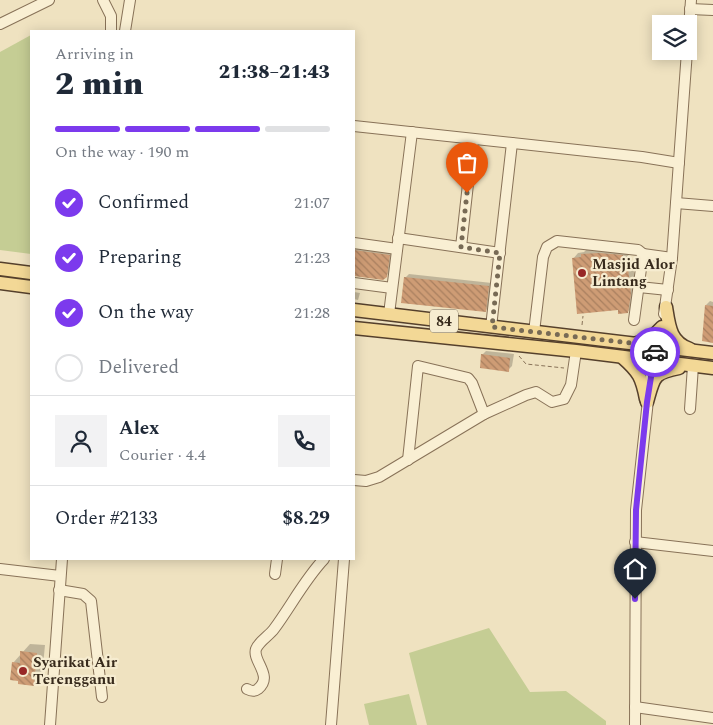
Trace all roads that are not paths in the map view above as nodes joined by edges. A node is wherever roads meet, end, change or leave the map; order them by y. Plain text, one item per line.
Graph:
1 (49, 0) edge
2 (103, 0) edge
3 (130, 0) edge
4 (691, 4) edge
5 (713, 10) edge
6 (0, 24) edge
7 (111, 30) edge
8 (126, 30) edge
9 (686, 60) edge
10 (355, 126) edge
11 (412, 132) junction
12 (473, 139) junction
13 (512, 143) junction
14 (679, 163) junction
15 (676, 203) junction
16 (713, 206) edge
17 (398, 238) junction
18 (355, 244) edge
19 (461, 247) junction
20 (397, 249) junction
21 (500, 253) junction
22 (643, 254) junction
23 (672, 258) junction
24 (0, 269) edge
25 (30, 273) edge
26 (0, 283) edge
27 (355, 283) edge
28 (30, 287) edge
29 (639, 287) junction
30 (392, 288) junction
31 (668, 290) junction
32 (666, 307) junction
33 (355, 310) edge
34 (389, 314) junction
35 (634, 320) dead end
36 (492, 327) junction
37 (662, 327) junction
38 (355, 328) edge
39 (534, 332) junction
40 (635, 344) junction
41 (656, 346) junction
42 (576, 351) junction
43 (699, 352) junction
44 (713, 354) edge
45 (622, 357) junction
46 (653, 361) junction
47 (692, 365) junction
48 (713, 368) edge
49 (647, 402) junction
50 (690, 409) dead end
51 (484, 414) junction
52 (408, 460) junction
53 (355, 480) edge
54 (635, 542) junction
55 (713, 550) edge
56 (62, 560) edge
57 (276, 560) edge
58 (323, 560) edge
59 (344, 560) edge
60 (0, 569) edge
61 (276, 574) dead end
62 (60, 576) junction
63 (59, 590) junction
64 (247, 689) dead end
65 (102, 697) dead end
66 (635, 707) junction
67 (713, 718) edge
68 (50, 725) edge
69 (331, 725) edge
70 (635, 725) edge

1 - 6 street
2 - 7 street
3 - 8 street
4 - 5 street
9 - 14 street
10 - 11 street
11 - 12 street
11 - 17 street
12 - 13 street
12 - 19 street
13 - 14 street
13 - 21 street
14 - 15 street
15 - 16 street
15 - 23 street
17 - 19 street
17 - 20 street
18 - 20 street
19 - 21 street
20 - 30 street
21 - 36 street
22 - 23 street
22 - 29 street
22 - 39 street
23 - 31 street
24 - 25 main road
26 - 28 main road
27 - 30 street
29 - 31 street
29 - 35 street
30 - 34 street
31 - 32 street
32 - 37 street
32 - 43 main road
33 - 34 main road, 84
34 - 36 main road, 84
36 - 39 main road, 84
37 - 40 main road
37 - 41 street
38 - 42 main road, 84
39 - 40 main road, 84
40 - 41 main road, 84
41 - 43 main road, 84
41 - 46 street
42 - 45 main road, 84
42 - 51 street
43 - 44 main road, 84
45 - 46 main road, 84
45 - 49 main road
46 - 47 main road, 84
46 - 49 street
47 - 48 main road, 84
47 - 49 main road
47 - 50 street
49 - 54 street
51 - 52 street
51 - 52 street
52 - 53 street
54 - 55 street
54 - 66 street
56 - 62 street
57 - 61 street
58 - 64 street
59 - 69 street
60 - 62 street
62 - 63 street
63 - 65 street
63 - 68 street
66 - 67 street
66 - 70 street

